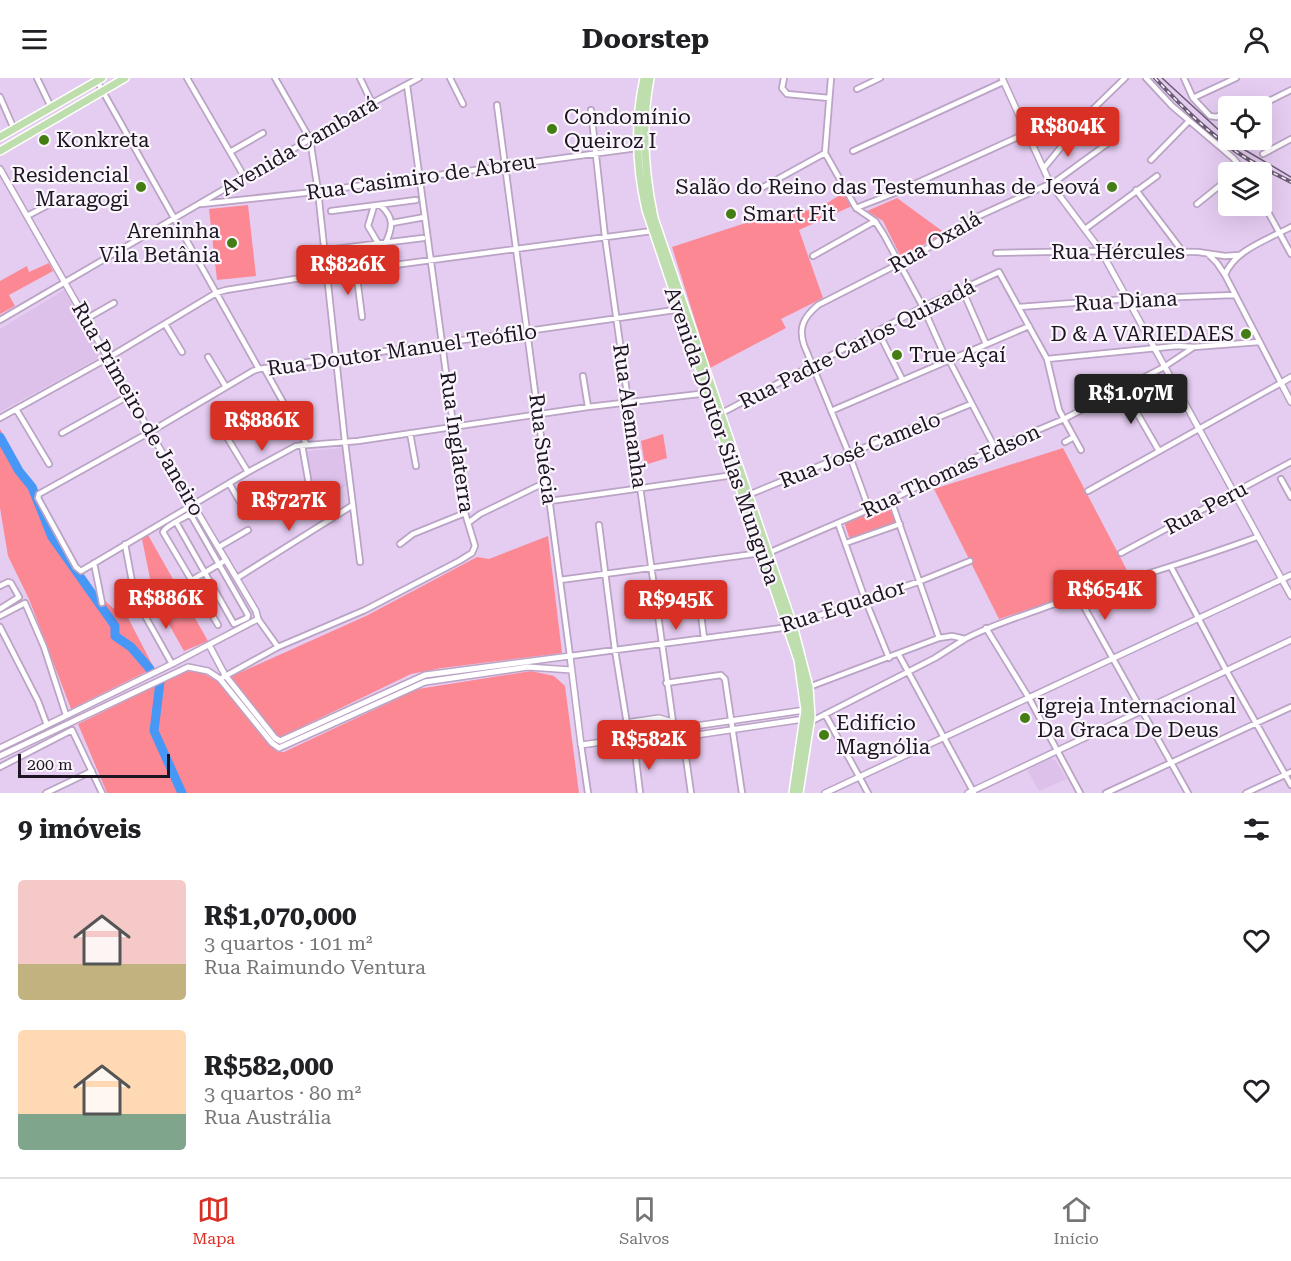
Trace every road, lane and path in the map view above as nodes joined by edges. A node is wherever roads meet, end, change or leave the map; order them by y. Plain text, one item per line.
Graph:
1 (37, 78) edge
2 (125, 78) edge
3 (187, 78) edge
4 (275, 78) edge
5 (360, 78) edge
6 (419, 78) edge
7 (450, 78) edge
8 (644, 78) edge
9 (650, 78) edge
10 (783, 78) edge
11 (831, 78) edge
12 (880, 78) edge
13 (1125, 78) edge
14 (1146, 78) edge
15 (1184, 78) edge
16 (1236, 78) edge
17 (100, 79) edge
18 (1002, 80) edge
19 (407, 85) junction
20 (856, 89) dead end
21 (1291, 90) edge
22 (103, 91) junction
23 (0, 97) edge
24 (829, 98) junction
25 (1193, 98) junction
26 (1272, 100) edge
27 (372, 103) junction
28 (463, 104) dead end
29 (497, 105) dead end
30 (51, 107) junction
31 (591, 110) dead end
32 (1218, 114) edge
33 (1189, 121) junction
34 (14, 129) junction
35 (263, 133) dead end
36 (1027, 133) junction
37 (0, 137) edge
38 (1291, 139) edge
39 (310, 140) junction
40 (1111, 141) dead end
41 (640, 147) junction
42 (0, 151) edge
43 (853, 151) dead end
44 (230, 152) junction
45 (596, 153) junction
46 (825, 153) junction
47 (1263, 154) dead end
48 (1151, 160) dead end
49 (1237, 162) edge
50 (505, 165) junction
51 (1044, 168) junction
52 (0, 169) edge
53 (1156, 176) dead end
54 (419, 177) junction
55 (245, 178) junction
56 (1050, 183) junction
57 (1218, 187) edge
58 (758, 190) dead end
59 (1136, 190) junction
60 (318, 191) junction
61 (212, 200) junction
62 (416, 201) dead end
63 (54, 202) dead end
64 (1197, 204) dead end
65 (380, 205) junction
66 (374, 206) junction
67 (856, 208) junction
68 (331, 211) dead end
69 (27, 216) junction
70 (1270, 216) edge
71 (425, 217) junction
72 (175, 218) junction
73 (875, 221) junction
74 (392, 223) junction
75 (1291, 227) edge
76 (1084, 229) junction
77 (652, 231) junction
78 (1279, 233) junction
79 (423, 237) dead end
80 (605, 237) junction
81 (387, 242) junction
82 (378, 243) junction
83 (334, 249) dead end
84 (517, 249) junction
85 (1101, 251) junction
86 (996, 252) dead end
87 (1182, 252) junction
88 (1208, 254) junction
89 (1291, 254) edge
90 (1239, 255) junction
91 (813, 256) dead end
92 (430, 260) junction
93 (900, 263) junction
94 (356, 270) junction
95 (326, 274) junction
96 (1225, 275) junction
97 (65, 283) junction
98 (962, 289) junction
99 (216, 293) junction
100 (1234, 296) junction
101 (1127, 299) junction
102 (114, 303) dead end
103 (923, 307) junction
104 (1019, 307) junction
105 (682, 309) junction
106 (362, 317) dead end
107 (617, 318) junction
108 (86, 319) junction
109 (0, 320) edge
110 (165, 324) junction
111 (1029, 326) junction
112 (878, 331) junction
113 (528, 332) junction
114 (1259, 342) junction
115 (443, 344) junction
116 (986, 344) junction
117 (1194, 347) junction
118 (1154, 348) junction
119 (182, 352) dead end
120 (208, 357) dead end
121 (108, 358) junction
122 (336, 359) junction
123 (1047, 359) junction
124 (948, 361) junction
125 (813, 366) junction
126 (1164, 367) junction
127 (262, 369) junction
128 (584, 376) dead end
129 (1291, 377) edge
130 (902, 379) junction
131 (1281, 383) junction
132 (226, 387) junction
133 (1122, 387) junction
134 (711, 392) junction
135 (130, 395) junction
136 (1291, 402) edge
137 (627, 403) junction
138 (971, 404) junction
139 (588, 408) junction
140 (16, 409) junction
141 (831, 411) junction
142 (539, 415) junction
143 (718, 415) junction
144 (0, 418) edge
145 (1064, 418) junction
146 (454, 427) junction
147 (1198, 429) junction
148 (150, 432) junction
149 (62, 433) dead end
150 (410, 433) junction
151 (1074, 437) junction
152 (228, 439) dead end
153 (345, 442) junction
154 (1065, 442) dead end
155 (305, 445) junction
156 (995, 448) junction
157 (1081, 450) dead end
158 (1159, 451) junction
159 (849, 454) junction
160 (1291, 462) edge
161 (49, 464) dead end
162 (416, 466) dead end
163 (248, 472) junction
164 (734, 475) junction
165 (1281, 479) dead end
166 (548, 481) junction
167 (229, 483) junction
168 (640, 489) junction
169 (1088, 491) dead end
170 (1233, 493) junction
171 (748, 495) junction
172 (311, 496) dead end
173 (1291, 497) edge
174 (891, 500) junction
175 (550, 501) junction
176 (194, 505) junction
177 (353, 505) junction
178 (869, 509) junction
179 (465, 513) junction
180 (247, 514) dead end
181 (176, 522) junction
182 (838, 523) junction
183 (468, 524) junction
184 (900, 524) junction
185 (599, 525) dead end
186 (248, 530) dead end
187 (1257, 537) junction
188 (846, 543) junction
189 (125, 544) junction
190 (400, 544) dead end
191 (219, 547) junction
192 (764, 553) junction
193 (1121, 554) dead end
194 (226, 560) junction
195 (970, 561) dead end
196 (360, 562) dead end
197 (94, 563) junction
198 (219, 564) junction
199 (1170, 567) junction
200 (651, 568) junction
201 (205, 572) junction
202 (606, 573) junction
203 (1291, 574) edge
204 (237, 578) junction
205 (1281, 579) junction
206 (192, 580) junction
207 (560, 580) junction
208 (918, 582) junction
209 (697, 584) dead end
210 (0, 586) edge
211 (1078, 596) junction
212 (1291, 596) edge
213 (865, 599) junction
214 (102, 603) dead end
215 (140, 607) dead end
216 (0, 609) edge
217 (124, 610) dead end
218 (0, 616) edge
219 (1197, 618) junction
220 (258, 619) junction
221 (218, 625) dead end
222 (790, 626) junction
223 (0, 627) edge
224 (986, 628) junction
225 (704, 638) junction
226 (939, 638) junction
227 (965, 639) junction
228 (1291, 640) edge
229 (209, 645) junction
230 (661, 645) junction
231 (278, 647) junction
232 (615, 650) junction
233 (899, 655) junction
234 (570, 656) junction
235 (552, 657) junction
236 (889, 658) junction
237 (1113, 658) junction
238 (172, 664) junction
239 (554, 668) junction
240 (571, 670) junction
241 (1226, 670) junction
242 (908, 671) junction
243 (223, 677) junction
244 (666, 683) junction
245 (809, 687) junction
246 (1029, 698) junction
247 (1291, 707) edge
248 (346, 710) junction
249 (805, 710) junction
250 (1143, 711) junction
251 (781, 714) junction
252 (825, 714) junction
253 (66, 715) junction
254 (350, 717) junction
255 (731, 721) junction
256 (807, 721) junction
257 (782, 722) junction
258 (70, 723) junction
259 (1256, 723) junction
260 (627, 724) junction
261 (674, 724) junction
262 (46, 725) junction
263 (732, 729) junction
264 (72, 730) junction
265 (679, 738) junction
266 (945, 738) junction
267 (623, 739) junction
268 (581, 745) junction
269 (0, 748) edge
270 (1057, 750) junction
271 (635, 751) junction
272 (0, 756) edge
273 (1171, 762) junction
274 (0, 767) edge
275 (92, 771) junction
276 (1288, 774) edge
277 (859, 777) junction
278 (1291, 785) edge
279 (972, 792) edge
280 (45, 793) edge
281 (102, 793) edge
282 (588, 793) edge
283 (640, 793) edge
284 (691, 793) edge
285 (742, 793) edge
286 (794, 793) edge
287 (799, 793) edge
288 (825, 793) edge
289 (868, 793) edge
290 (1080, 793) edge
291 (1106, 793) edge
292 (1188, 793) edge
293 (1246, 793) edge

1 - 30 street
2 - 22 main road
3 - 44 street
4 - 39 street
5 - 27 street
6 - 19 street, Avenida Cambará
7 - 28 street
8 - 41 main road, Avenida Doutor Silas Munguba
9 - 41 main road, Avenida Doutor Silas Munguba
10 - 24 street
11 - 24 street
12 - 20 street
13 - 51 street
14 - 33 street
15 - 25 street
16 - 25 street
17 - 22 street
17 - 30 main road
18 - 36 street
18 - 43 street
19 - 27 street, Avenida Cambará
19 - 54 street, Rua Inglaterra
21 - 26 street
22 - 42 main road
22 - 72 street
23 - 34 street
24 - 46 street
25 - 32 street
27 - 39 street, Avenida Cambará
29 - 50 street, Rua Suécia
30 - 34 main road
31 - 45 street, Rua Alemanha
33 - 48 street
33 - 49 street
34 - 37 main road
35 - 44 street
36 - 51 street
36 - 67 street
38 - 47 street
39 - 55 street, Avenida Cambará
39 - 60 street
40 - 56 street, Rua Oxalá
41 - 45 street, Rua Casimiro de Abreu
41 - 77 main road, Avenida Doutor Silas Munguba
41 - 105 main road, Avenida Doutor Silas Munguba
44 - 55 street
45 - 50 street, Rua Casimiro de Abreu
45 - 80 street, Rua Alemanha
46 - 58 street
46 - 67 street
50 - 54 street, Rua Casimiro de Abreu
50 - 84 street, Rua Suécia
51 - 56 street
52 - 69 street, Rua Primeiro de Janeiro
53 - 59 street
54 - 60 street, Rua Casimiro de Abreu
54 - 71 street, Rua Inglaterra
55 - 61 street, Avenida Cambará
56 - 76 street
56 - 93 street, Rua Oxalá
57 - 64 street
59 - 76 street
59 - 87 street
60 - 61 street, Rua Casimiro de Abreu
60 - 95 street
61 - 72 street, Avenida Cambará
62 - 65 street
63 - 69 street
65 - 66 street
65 - 74 street
66 - 68 street
66 - 82 street
67 - 73 street
69 - 97 street, Rua Primeiro de Janeiro
70 - 78 street
71 - 74 street
71 - 92 street, Rua Inglaterra
72 - 97 street, Avenida Cambará
72 - 99 street
73 - 91 street
73 - 93 street
74 - 81 street
75 - 78 street
76 - 85 street
77 - 80 street
77 - 105 main road, Avenida Doutor Silas Munguba
78 - 89 street
78 - 90 street
79 - 81 street
80 - 84 street
80 - 107 street, Rua Alemanha
81 - 82 street
82 - 83 street
84 - 92 street
84 - 113 street, Rua Suécia
85 - 86 street, Rua Hércules
85 - 87 street, Rua Hércules
85 - 101 street
87 - 88 street, Rua Hércules
88 - 90 street, Rua Hércules
88 - 96 street
90 - 96 street
92 - 94 street
92 - 115 street, Rua Inglaterra
93 - 103 street
93 - 125 street, Rua Oxalá
94 - 95 street
94 - 106 street
95 - 99 street
95 - 122 street
96 - 100 street
97 - 108 street, Rua Primeiro de Janeiro
97 - 109 street, Avenida Cambará
98 - 103 street, Rua Padre Carlos Quixadá
98 - 104 street, Rua Padre Carlos Quixadá
98 - 116 street
99 - 110 street
99 - 127 street
100 - 101 street, Rua Diana
100 - 114 street
101 - 104 street, Rua Diana
101 - 118 street
102 - 108 street
103 - 112 street, Rua Padre Carlos Quixadá
103 - 124 street
104 - 111 street
105 - 107 street, Rua Doutor Manuel Teófilo
105 - 134 main road, Avenida Doutor Silas Munguba
107 - 113 street, Rua Doutor Manuel Teófilo
107 - 137 street, Rua Alemanha
108 - 121 street, Rua Primeiro de Janeiro
110 - 119 street
110 - 121 street
111 - 116 street
111 - 123 street
112 - 125 street, Rua Padre Carlos Quixadá
112 - 130 street
113 - 115 street, Rua Doutor Manuel Teófilo
113 - 142 street, Rua Suécia
114 - 117 street
114 - 131 street
115 - 122 street, Rua Doutor Manuel Teófilo
115 - 146 street, Rua Inglaterra
116 - 124 street
117 - 118 street
117 - 126 street, Rua Thomas Edson
118 - 123 street
118 - 126 street
120 - 132 street
121 - 135 street, Rua Primeiro de Janeiro
121 - 140 street
122 - 127 street, Rua Doutor Manuel Teófilo
122 - 153 street
123 - 145 street
124 - 130 street
124 - 138 street
125 - 141 street
125 - 143 street, Rua Padre Carlos Quixadá
126 - 133 street, Rua Thomas Edson
126 - 147 street
127 - 132 street, Rua Doutor Manuel Teófilo
127 - 155 street
128 - 139 street
129 - 131 street
130 - 141 street
131 - 136 street
131 - 147 street
132 - 148 street, Rua Doutor Manuel Teófilo
133 - 145 street, Rua Thomas Edson
133 - 158 street
134 - 137 street
134 - 143 main road, Avenida Doutor Silas Munguba
135 - 148 street, Rua Primeiro de Janeiro
135 - 149 street
137 - 139 street
137 - 168 street, Rua Alemanha
138 - 156 street
138 - 159 street, Rua José Camelo
139 - 142 street
140 - 144 street
140 - 161 street
141 - 159 street
142 - 146 street
142 - 166 street, Rua Suécia
143 - 164 main road, Avenida Doutor Silas Munguba
143 - 171 main road, Avenida Doutor Silas Munguba
145 - 151 street
145 - 156 street, Rua Thomas Edson
146 - 150 street
146 - 179 street, Rua Inglaterra
147 - 158 street
147 - 170 street
148 - 176 street, Rua Primeiro de Janeiro
148 - 197 street, Rua Doutor Manuel Teófilo
150 - 153 street
150 - 162 street
151 - 154 street
151 - 157 street
152 - 163 street
153 - 155 street
153 - 177 street
155 - 163 street
155 - 172 street
156 - 174 street, Rua Thomas Edson
158 - 169 street
159 - 171 street, Rua José Camelo
159 - 178 street
160 - 170 street, Rua Peru
163 - 167 street
164 - 168 street
164 - 192 main road, Avenida Doutor Silas Munguba
165 - 173 street
166 - 175 street, Rua Suécia
166 - 183 street
167 - 176 street
167 - 180 street
168 - 175 street
168 - 200 street, Rua Alemanha
170 - 187 street
170 - 193 street, Rua Peru
171 - 192 main road, Avenida Doutor Silas Munguba
174 - 178 street, Rua Thomas Edson
174 - 184 street
175 - 207 street, Rua Suécia
176 - 189 street
176 - 191 street, Rua Primeiro de Janeiro
177 - 196 street
177 - 204 street
178 - 182 street, Rua Thomas Edson
179 - 183 street, Rua Inglaterra
179 - 190 street
181 - 198 street
181 - 201 street
181 - 206 street
182 - 188 street
182 - 192 street, Rua Thomas Edson
183 - 231 street, Rua Inglaterra
184 - 188 street
184 - 208 street
185 - 202 street
186 - 191 street
187 - 199 street
187 - 205 street
188 - 213 street
189 - 197 street
189 - 217 street
191 - 194 street, Rua Primeiro de Janeiro
192 - 200 street, Rua Thomas Edson
192 - 222 main road, Avenida Doutor Silas Munguba
194 - 198 street
194 - 204 street, Rua Primeiro de Janeiro
195 - 208 street, Rua Equador
197 - 214 street
198 - 201 street
198 - 201 street
199 - 211 street
199 - 219 street
200 - 202 street, Rua Thomas Edson
200 - 230 street, Rua Alemanha
201 - 206 street
202 - 207 street, Rua Thomas Edson
202 - 232 street
203 - 205 street
204 - 220 street, Rua Primeiro de Janeiro
205 - 212 street
205 - 219 street
206 - 221 street
207 - 234 street, Rua Suécia
208 - 213 street, Rua Equador
208 - 226 street
209 - 225 street
210 - 216 street
211 - 224 street
211 - 237 street
213 - 222 street, Rua Equador
213 - 236 street
215 - 238 street
218 - 253 street
219 - 237 street
219 - 241 street
220 - 229 street
220 - 231 street, Rua Primeiro de Janeiro
222 - 225 street, Rua Equador
222 - 245 main road, Avenida Doutor Silas Munguba
222 - 249 main road, Avenida Doutor Silas Munguba
223 - 262 street
224 - 227 street
224 - 246 street
225 - 230 street, Rua Equador
226 - 227 street
226 - 233 street
227 - 242 street
228 - 241 street
229 - 238 street
229 - 243 street
230 - 232 street, Rua Equador
230 - 244 street, Rua Alemanha
231 - 243 street, Rua Inglaterra
232 - 234 street, Rua Equador
232 - 260 street
233 - 236 street
233 - 242 street
234 - 235 street
234 - 240 street, Rua Suécia
235 - 239 street
235 - 248 street
236 - 245 street
237 - 246 street
237 - 250 street
238 - 253 street
239 - 240 street
239 - 254 street
240 - 268 street, Rua Suécia
241 - 250 street
241 - 259 street
242 - 252 street
242 - 266 street
243 - 248 street
243 - 254 street
243 - 258 street
244 - 255 street
244 - 261 street, Rua Alemanha
245 - 256 main road, Avenida Doutor Silas Munguba
246 - 266 street
246 - 270 street
247 - 259 street
248 - 254 street
249 - 251 street
249 - 256 main road, Avenida Doutor Silas Munguba
250 - 270 street
250 - 273 street
251 - 255 street
251 - 257 street
252 - 256 street
252 - 277 street
253 - 262 street
255 - 261 street
255 - 263 street
256 - 257 street
256 - 286 main road, Avenida Doutor Silas Munguba
256 - 287 main road, Avenida Doutor Silas Munguba
257 - 263 street
258 - 264 street
258 - 272 street
259 - 273 street
259 - 276 street
260 - 261 street
260 - 267 street
261 - 265 street
262 - 269 street
263 - 265 street
263 - 285 street
264 - 274 street
264 - 275 street
265 - 271 street
265 - 284 street
266 - 277 street
266 - 279 street
267 - 268 street
267 - 271 street
268 - 282 street, Rua Suécia
270 - 279 street
270 - 290 street
271 - 283 street
273 - 291 street
273 - 292 street
275 - 280 street
275 - 281 street
276 - 278 street
276 - 293 street
277 - 288 street
277 - 289 street

